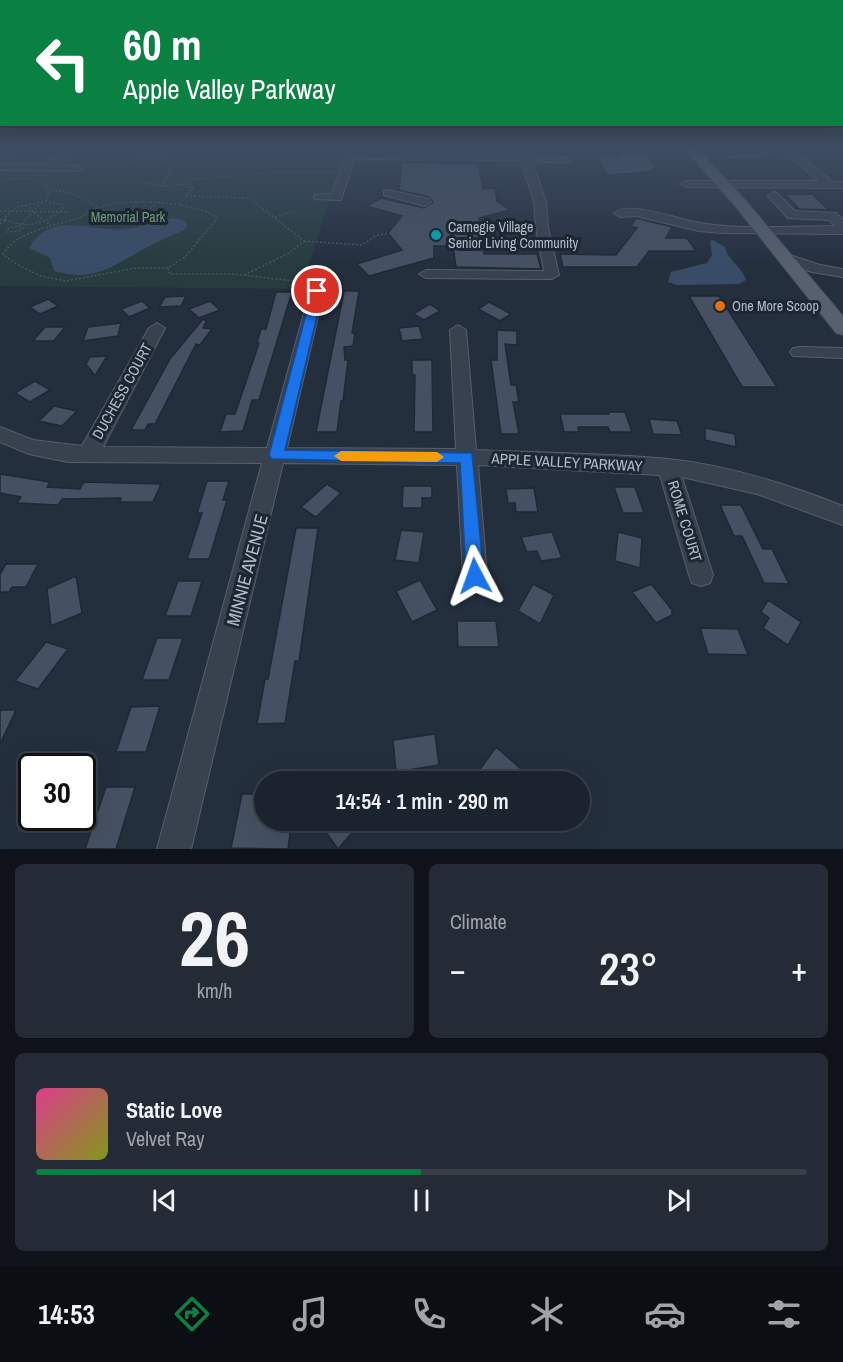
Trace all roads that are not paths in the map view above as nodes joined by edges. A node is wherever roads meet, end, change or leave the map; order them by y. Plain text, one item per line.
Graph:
1 (340, 187) edge
2 (535, 187) edge
3 (725, 187) edge
4 (388, 193) dead end
5 (774, 196) dead end
6 (318, 198) dead end
7 (425, 202) dead end
8 (620, 213) dead end
9 (843, 228) edge
10 (762, 229) junction
11 (784, 257) junction
12 (843, 273) edge
13 (426, 274) dead end
14 (317, 291) road end
15 (157, 328) dead end
16 (843, 329) edge
17 (458, 330) dead end
18 (800, 352) dead end
19 (843, 353) edge
20 (0, 434) edge
21 (88, 455) junction
22 (277, 455) junction
23 (466, 457) junction
24 (668, 467) junction
25 (843, 516) edge
26 (701, 574) dead end
27 (475, 576) dead end
28 (174, 849) edge

1 - 6 street
2 - 13 street
3 - 10 main road
4 - 7 street
5 - 9 street
8 - 10 street
9 - 10 street
10 - 11 main road
11 - 12 street
11 - 16 main road
14 - 22 street, MINNIE AVENUE
15 - 21 street, DUCHESS COURT
17 - 23 street
18 - 19 street
20 - 21 street, APPLE VALLEY PARKWAY
21 - 22 street, APPLE VALLEY PARKWAY
22 - 23 street, APPLE VALLEY PARKWAY
22 - 28 street, MINNIE AVENUE
23 - 24 street, APPLE VALLEY PARKWAY
23 - 27 street
24 - 25 street, APPLE VALLEY PARKWAY
24 - 26 street, ROME COURT

